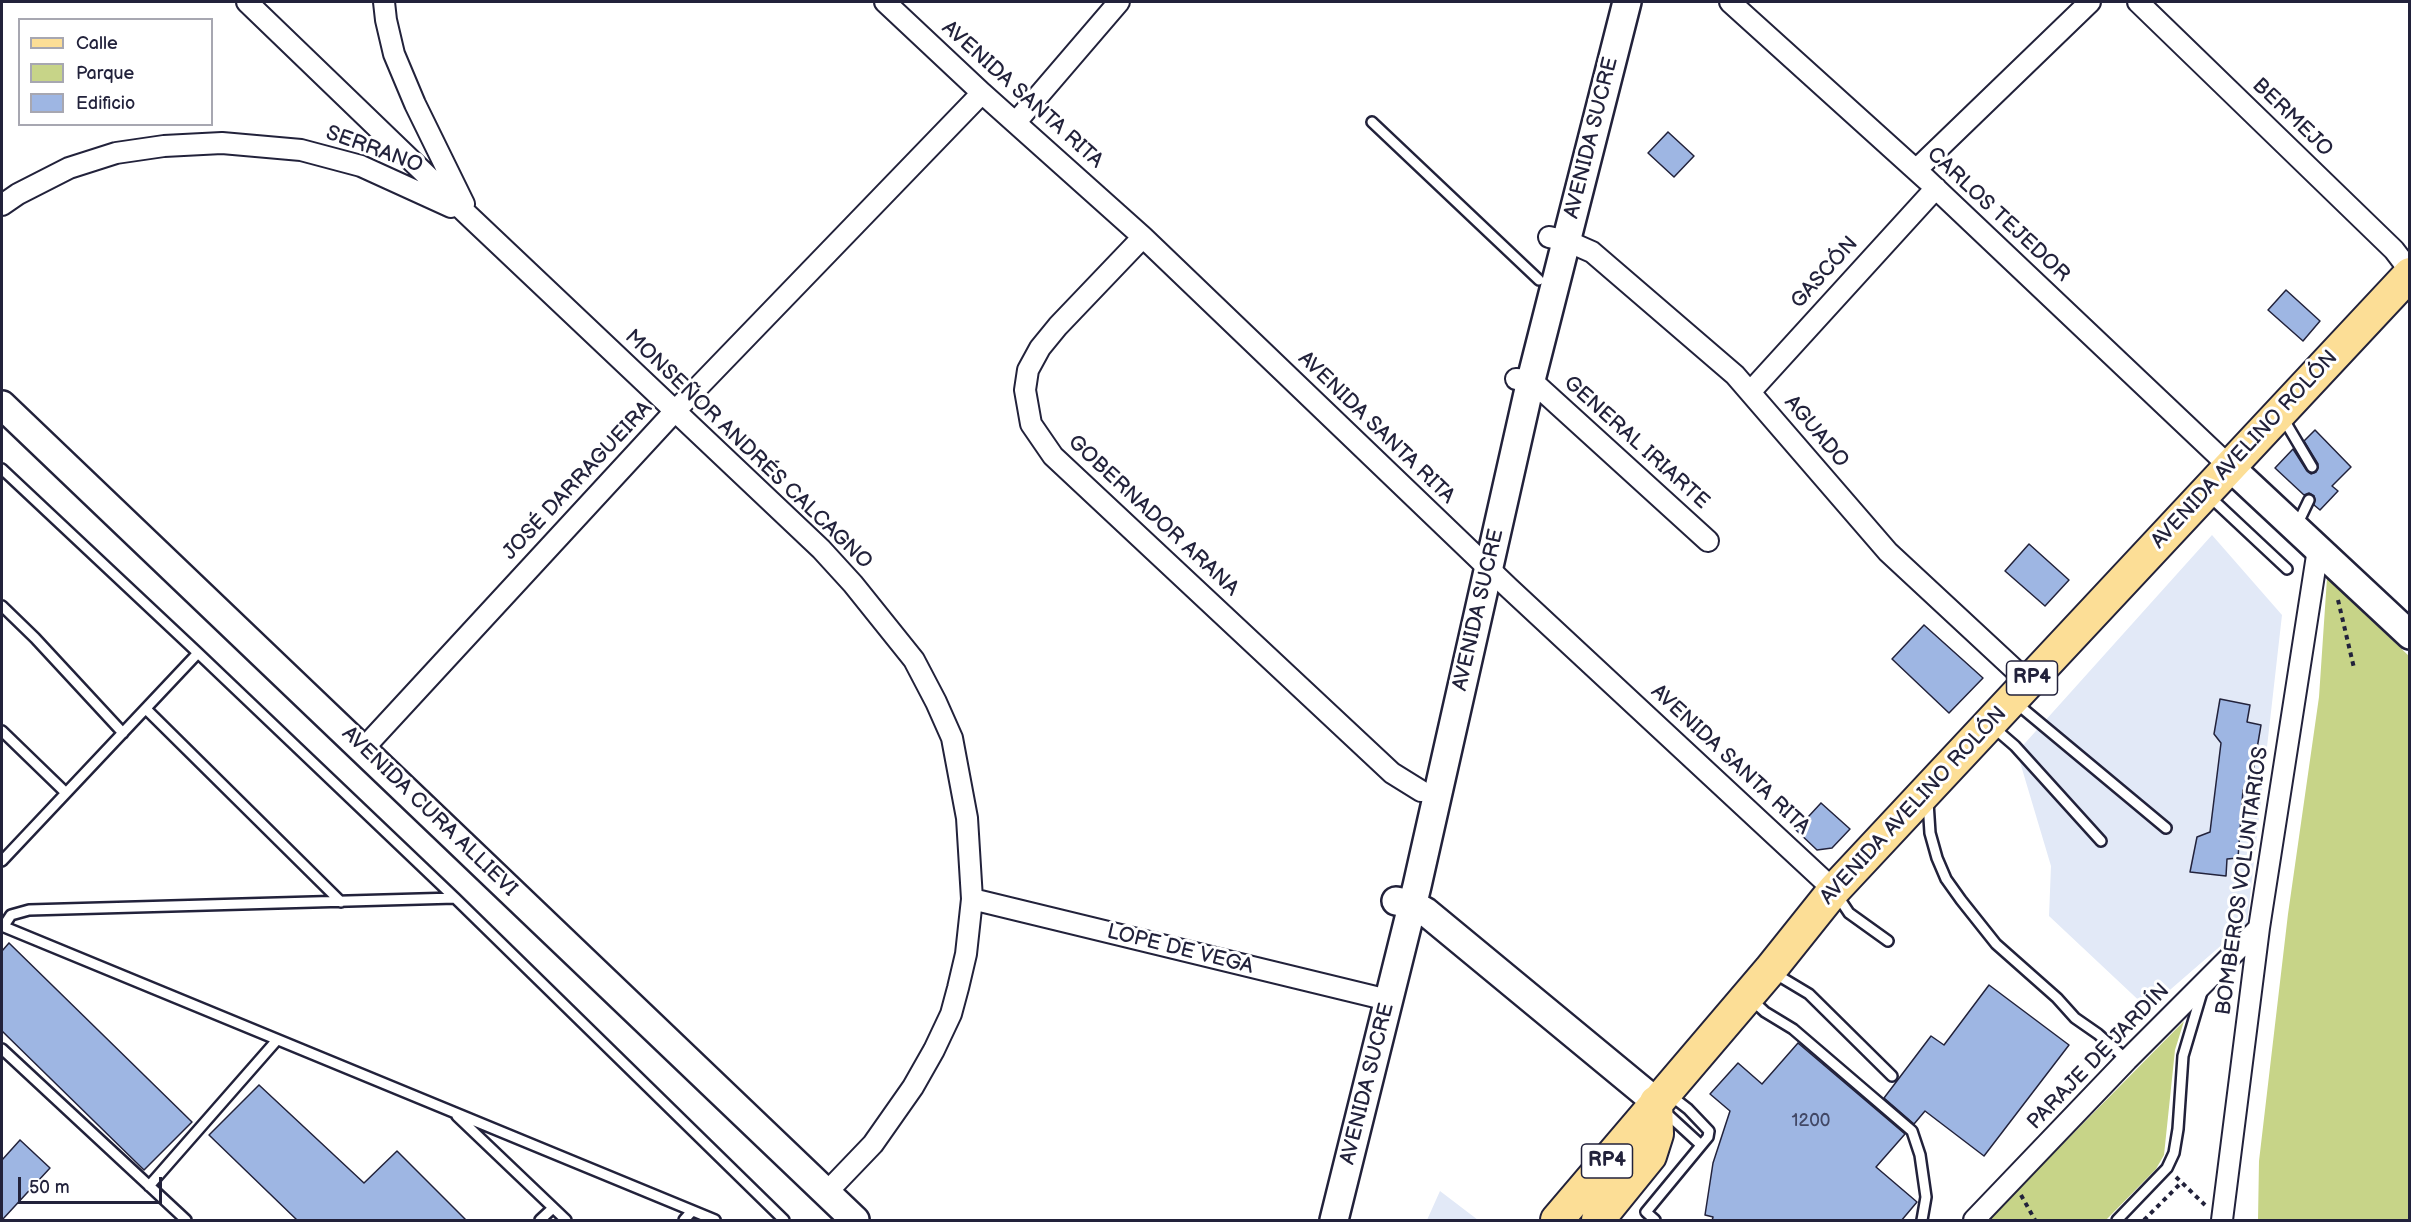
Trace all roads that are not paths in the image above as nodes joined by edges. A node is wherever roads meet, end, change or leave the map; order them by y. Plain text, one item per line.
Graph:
1 (247, 2) edge
2 (384, 2) edge
3 (885, 2) edge
4 (1119, 2) edge
5 (1609, 2) edge
6 (1627, 2) edge
7 (1730, 2) edge
8 (2090, 2) edge
9 (2138, 2) edge
10 (982, 93) junction
11 (1016, 122) junction
12 (1372, 122) dead end
13 (1916, 170) junction
14 (1936, 188) junction
15 (2, 205) edge
16 (469, 216) junction
17 (1143, 237) junction
18 (1558, 239) junction
19 (2409, 272) edge
20 (1539, 280) junction
21 (1524, 380) junction
22 (1751, 391) junction
23 (2, 405) edge
24 (675, 411) junction
25 (2280, 414) junction
26 (2229, 466) junction
27 (2312, 467) dead end
28 (2, 469) edge
29 (2205, 492) junction
30 (2309, 500) dead end
31 (2295, 529) junction
32 (1707, 541) dead end
33 (2318, 549) junction
34 (1481, 560) junction
35 (2287, 569) dead end
36 (2, 606) edge
37 (2409, 635) edge
38 (198, 653) junction
39 (2020, 691) junction
40 (146, 709) junction
41 (1989, 724) junction
42 (2, 731) edge
43 (123, 733) junction
44 (363, 750) junction
45 (1929, 787) junction
46 (1420, 791) junction
47 (65, 792) junction
48 (2166, 828) dead end
49 (2101, 841) dead end
50 (2, 861) edge
51 (1834, 890) junction
52 (455, 898) junction
53 (972, 899) junction
54 (341, 902) junction
55 (1404, 902) junction
56 (2, 927) edge
57 (2259, 928) junction
58 (1888, 940) dead end
59 (1770, 970) junction
60 (2204, 984) junction
61 (1748, 996) junction
62 (1380, 998) junction
63 (277, 1040) junction
64 (2, 1048) edge
65 (2127, 1060) junction
66 (1892, 1076) dead end
67 (1661, 1097) junction
68 (453, 1112) junction
69 (1701, 1145) junction
70 (148, 1186) junction
71 (826, 1192) junction
72 (553, 1208) junction
73 (692, 1211) junction
74 (1646, 1212) junction
75 (2217, 1217) edge
76 (186, 1221) edge
77 (540, 1221) edge
78 (566, 1221) edge
79 (684, 1221) edge
80 (715, 1221) edge
81 (784, 1221) edge
82 (855, 1221) edge
83 (1317, 1221) edge
84 (1334, 1221) edge
85 (1557, 1221) edge
86 (1598, 1221) edge
87 (1639, 1221) edge
88 (1655, 1221) edge
89 (1922, 1221) edge
90 (1974, 1221) edge
91 (2117, 1221) edge

1 - 16 street, MONSEÑOR ANDRÉS CALCAGNO
2 - 16 street, SERRANO
3 - 10 street, AVENIDA SANTA RITA
4 - 11 street
5 - 18 main road, AVENIDA SUCRE
6 - 18 main road, AVENIDA SUCRE
7 - 13 street, CARLOS TEJEDOR
8 - 13 street
9 - 19 street, BERMEJO
10 - 11 street, AVENIDA SANTA RITA
10 - 24 street, JOSÉ DARRAGUEIRA
11 - 17 street, AVENIDA SANTA RITA
12 - 20 lane
13 - 14 street, CARLOS TEJEDOR
14 - 22 street, GASCÓN
14 - 26 street, CARLOS TEJEDOR
15 - 16 street, SERRANO
16 - 24 street, MONSEÑOR ANDRÉS CALCAGNO
17 - 34 street, AVENIDA SANTA RITA
17 - 46 street, GOBERNADOR ARANA
18 - 20 main road, AVENIDA SUCRE
18 - 21 main road, AVENIDA SUCRE
18 - 22 street, AGUADO
19 - 25 main road, AVENIDA AVELINO ROLÓN / RP4
20 - 21 main road, AVENIDA SUCRE
21 - 32 street, GENERAL IRIARTE
21 - 34 main road, AVENIDA SUCRE
22 - 39 street, AGUADO
23 - 44 main road, AVENIDA CURA ALLIEVI
24 - 44 street, JOSÉ DARRAGUEIRA
24 - 53 street, MONSEÑOR ANDRÉS CALCAGNO
25 - 26 main road, AVENIDA AVELINO ROLÓN / RP4
25 - 27 lane
26 - 29 main road, AVENIDA AVELINO ROLÓN / RP4
26 - 31 main road
28 - 38 lane
29 - 35 lane
29 - 39 main road, AVENIDA AVELINO ROLÓN / RP4
30 - 31 lane
31 - 33 main road
33 - 37 main road
33 - 57 street, BOMBEROS VOLUNTARIOS
34 - 46 main road, AVENIDA SUCRE
34 - 51 street, AVENIDA SANTA RITA
34 - 55 main road, AVENIDA SUCRE
36 - 43 lane
38 - 40 lane
38 - 52 lane
39 - 41 main road, AVENIDA AVELINO ROLÓN / RP4
39 - 48 lane
40 - 43 lane
40 - 54 lane
41 - 45 main road, AVENIDA AVELINO ROLÓN / RP4
41 - 49 lane
42 - 47 lane
43 - 47 lane
44 - 71 main road, AVENIDA CURA ALLIEVI
45 - 51 main road, AVENIDA AVELINO ROLÓN / RP4
45 - 65 lane
46 - 55 main road, AVENIDA SUCRE
47 - 50 lane
51 - 58 lane
51 - 59 main road, AVENIDA AVELINO ROLÓN / RP4
52 - 54 lane
52 - 81 lane
53 - 62 street, LOPE DE VEGA
53 - 71 street, MONSEÑOR ANDRÉS CALCAGNO
54 - 56 lane
55 - 62 main road, AVENIDA SUCRE
55 - 67 main road
56 - 63 lane
57 - 60 street, PARAJE DE JARDÍN
57 - 75 street, BOMBEROS VOLUNTARIOS
59 - 61 main road, AVENIDA AVELINO ROLÓN / RP4
59 - 66 lane
60 - 65 street, PARAJE DE JARDÍN
60 - 91 lane
61 - 67 main road, AVENIDA AVELINO ROLÓN / RP4
61 - 89 lane
62 - 83 main road, AVENIDA SUCRE
62 - 84 main road, AVENIDA SUCRE
63 - 68 lane
63 - 70 lane
64 - 70 lane
65 - 90 street, PARAJE DE JARDÍN
67 - 69 lane
67 - 69 lane
67 - 85 main road, AVENIDA AVELINO ROLÓN / RP4
67 - 86 main road
68 - 72 lane
68 - 73 lane
69 - 74 lane
70 - 76 lane
71 - 82 main road, AVENIDA CURA ALLIEVI
72 - 77 lane
72 - 78 lane
73 - 79 lane
73 - 80 lane
74 - 87 lane
74 - 88 lane

